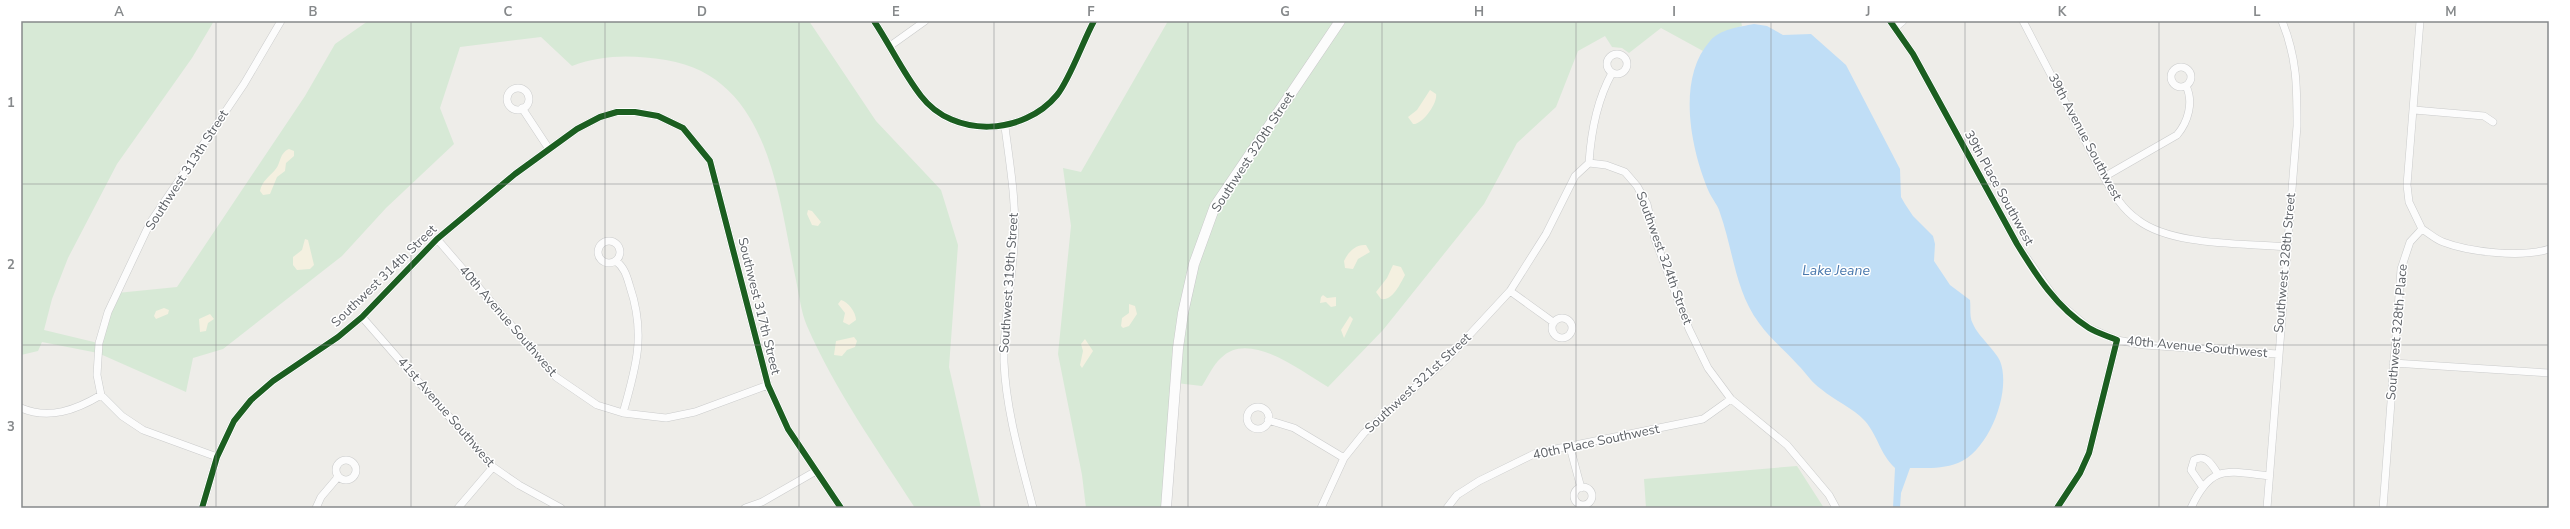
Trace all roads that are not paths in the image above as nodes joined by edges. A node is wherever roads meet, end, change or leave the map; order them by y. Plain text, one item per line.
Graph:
1 (281, 21) edge
2 (874, 21) edge
3 (925, 21) edge
4 (1094, 21) edge
5 (1340, 21) edge
6 (1890, 21) edge
7 (1903, 21) edge
8 (2025, 21) edge
9 (2282, 21) edge
10 (2420, 21) edge
11 (1896, 27) junction
12 (890, 46) junction
13 (1612, 73) dead end
14 (2186, 86) dead end
15 (522, 108) dead end
16 (2414, 110) junction
17 (2493, 122) dead end
18 (1005, 127) junction
19 (549, 150) junction
20 (1590, 163) junction
21 (2104, 177) junction
22 (2422, 229) junction
23 (437, 239) junction
24 (2286, 247) junction
25 (2549, 249) edge
26 (616, 261) dead end
27 (1510, 291) junction
28 (362, 317) junction
29 (1553, 322) dead end
30 (2117, 340) junction
31 (2278, 354) junction
32 (2393, 362) junction
33 (2549, 373) edge
34 (768, 385) junction
35 (100, 395) junction
36 (1731, 399) junction
37 (21, 408) edge
38 (623, 413) junction
39 (1268, 420) dead end
40 (1570, 448) junction
41 (217, 457) junction
42 (1344, 458) junction
43 (493, 467) junction
44 (816, 471) junction
45 (2218, 474) junction
46 (2269, 476) junction
47 (338, 477) dead end
48 (2202, 486) junction
49 (1581, 488) dead end
50 (202, 508) edge
51 (316, 508) edge
52 (458, 508) edge
53 (560, 508) edge
54 (746, 508) edge
55 (841, 508) edge
56 (1033, 508) edge
57 (1166, 508) edge
58 (1321, 508) edge
59 (1446, 508) edge
60 (1836, 508) edge
61 (2057, 508) edge
62 (2191, 508) edge
63 (2267, 508) edge
64 (2383, 508) edge

1 - 35 street, Southwest 313th Street
2 - 12 street
3 - 12 street
4 - 18 street
5 - 57 main road, Southwest 320th Street
6 - 11 street, 39th Place Southwest
7 - 11 street
8 - 21 street, 39th Avenue Southwest
9 - 24 street, Southwest 328th Street
10 - 16 street
11 - 30 street, 39th Place Southwest
12 - 18 street
13 - 20 street
14 - 21 street
15 - 19 street
16 - 17 street
16 - 22 street
18 - 56 street, Southwest 319th Street
19 - 23 street, Southwest 314th Street
19 - 34 street, Southwest 317th Street
20 - 27 street, Southwest 321st Street
20 - 36 street, Southwest 324th Street
21 - 24 street, 39th Avenue Southwest
22 - 25 street
22 - 32 street, Southwest 328th Place
23 - 28 street, Southwest 314th Street
23 - 38 street, 40th Avenue Southwest
24 - 31 street, Southwest 328th Street
26 - 38 street
27 - 29 street
27 - 42 street, Southwest 321st Street
28 - 41 street, Southwest 314th Street
28 - 43 street, 41st Avenue Southwest
30 - 31 street, 40th Avenue Southwest
30 - 61 street
31 - 46 street, Southwest 328th Street
32 - 33 street
32 - 64 street, Southwest 328th Place
34 - 38 street, 40th Avenue Southwest
34 - 44 street, Southwest 317th Street
35 - 37 street
35 - 41 street
36 - 40 street, 40th Place Southwest
36 - 60 street, Southwest 324th Street
39 - 42 street
40 - 49 street
40 - 59 street, 40th Place Southwest
41 - 50 street, Southwest 314th Street
42 - 58 street, Southwest 321st Street
43 - 52 street
43 - 53 street, 41st Avenue Southwest
44 - 54 street
44 - 55 street, Southwest 317th Street
45 - 46 street
45 - 48 street
45 - 48 street
46 - 63 street, Southwest 328th Street
47 - 51 street
48 - 62 street

